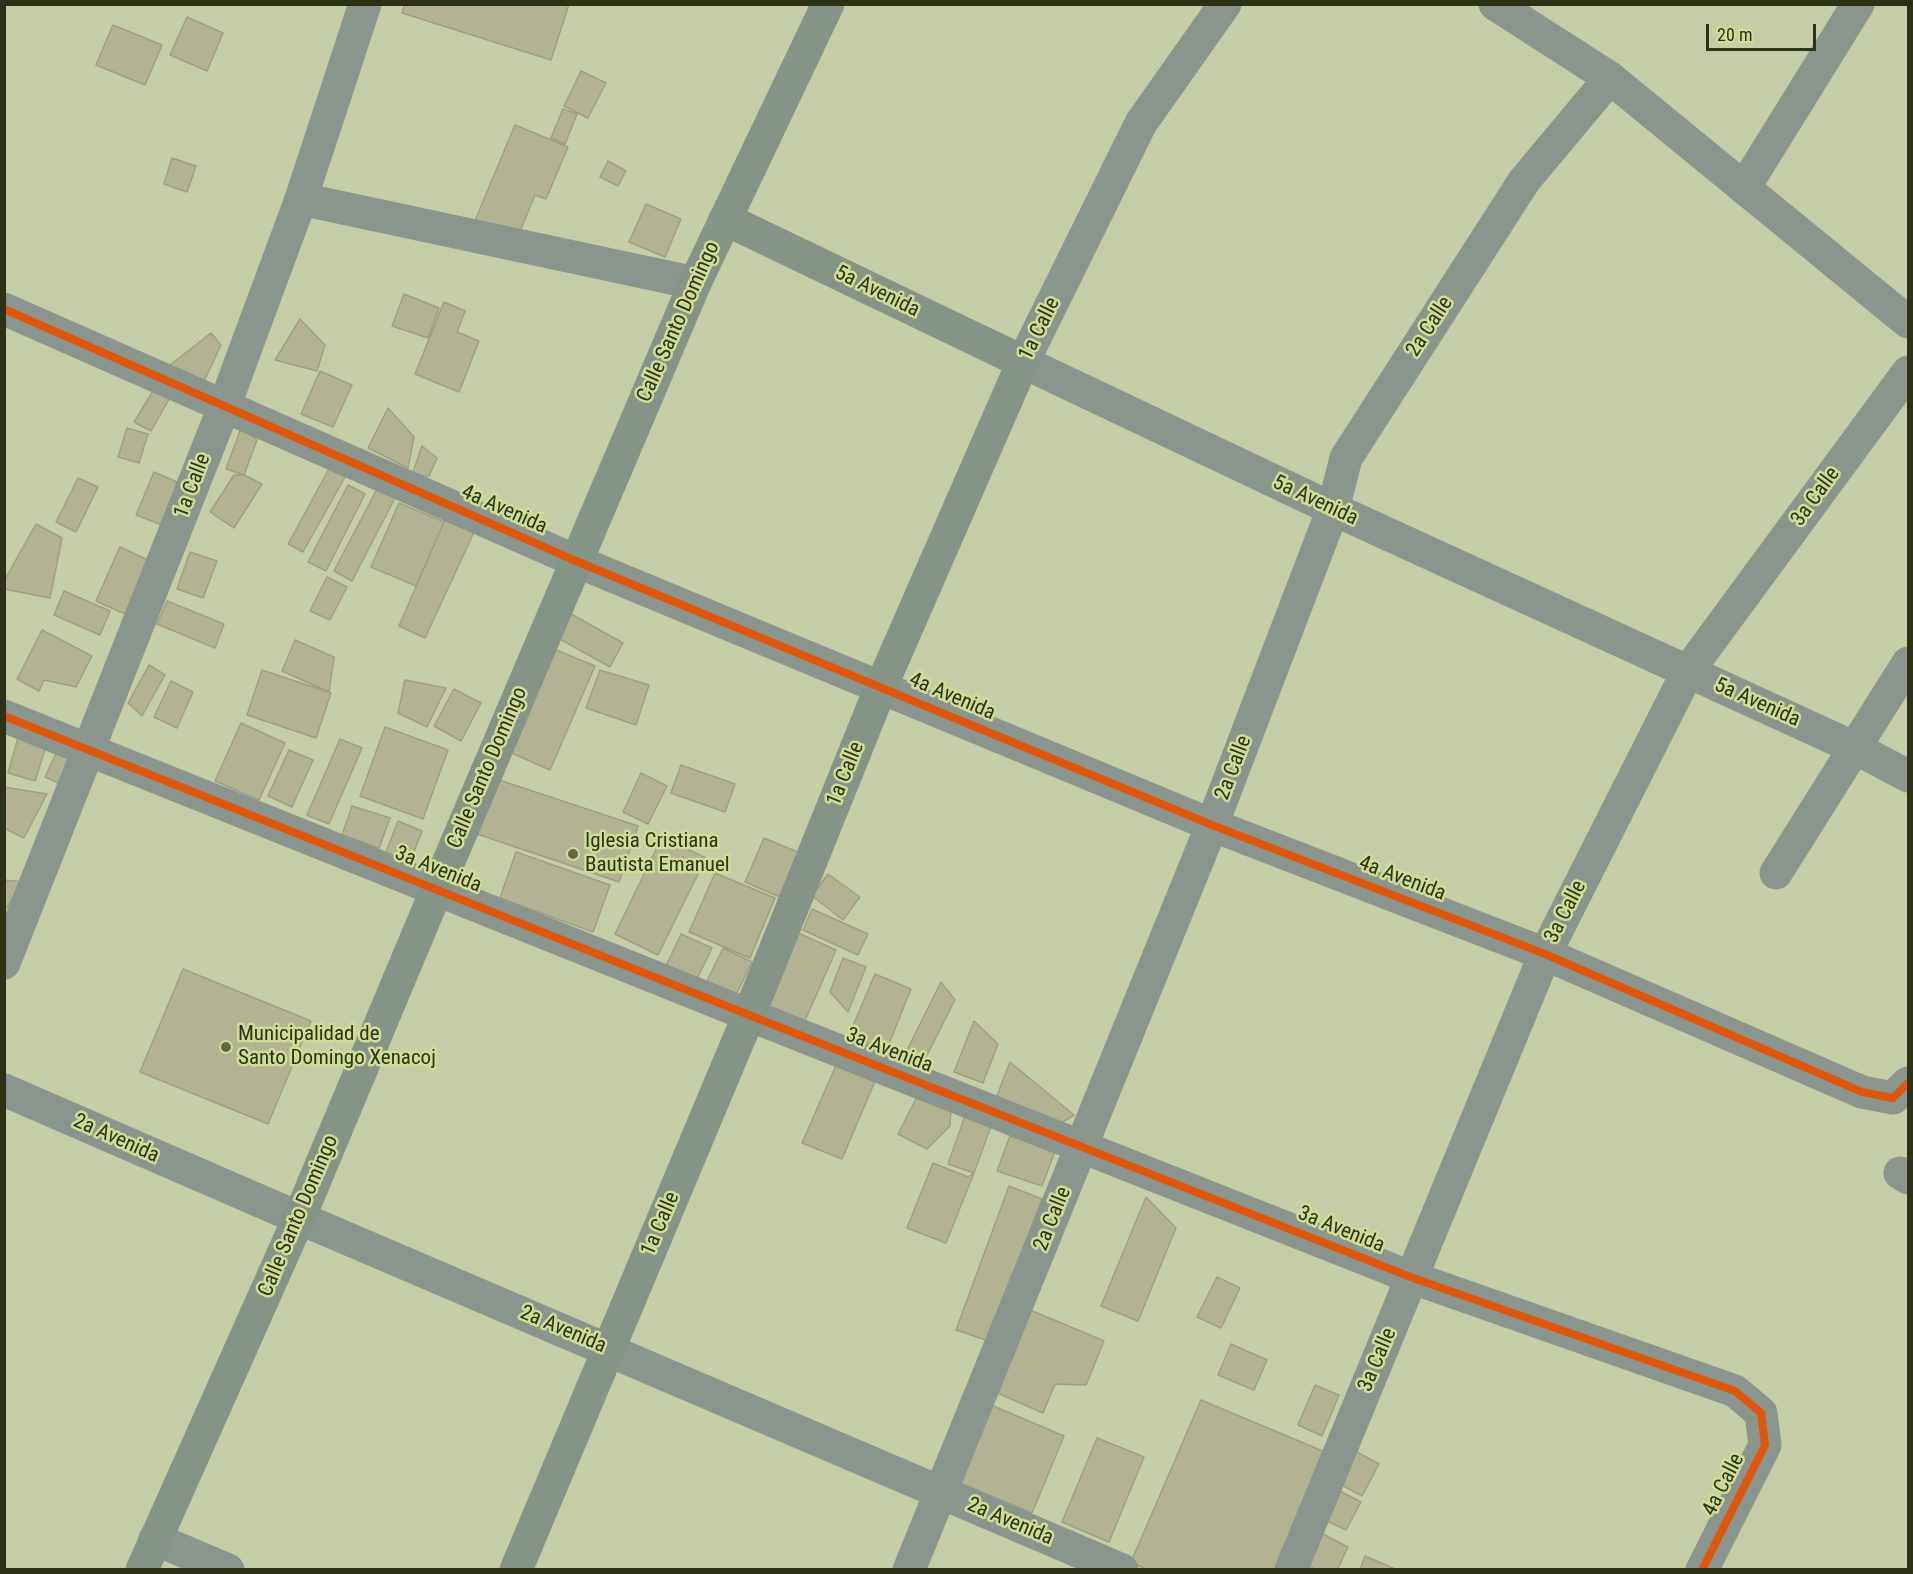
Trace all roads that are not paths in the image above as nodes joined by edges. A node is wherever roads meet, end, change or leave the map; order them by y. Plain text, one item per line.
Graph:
1 (365, 4) edge
2 (828, 4) edge
3 (1226, 4) edge
4 (1495, 4) edge
5 (1858, 4) edge
6 (1610, 78) junction
7 (1744, 188) junction
8 (301, 199) junction
9 (725, 219) junction
10 (695, 283) junction
11 (4, 309) edge
12 (1908, 322) edge
13 (1023, 362) junction
14 (1908, 372) edge
15 (224, 407) junction
16 (1333, 509) junction
17 (576, 561) junction
18 (1908, 663) edge
19 (1688, 671) junction
20 (881, 687) junction
21 (4, 716) edge
22 (1855, 748) junction
23 (89, 749) junction
24 (1908, 776) edge
25 (1212, 825) junction
26 (1776, 873) dead end
27 (437, 889) junction
28 (1545, 954) junction
29 (4, 963) edge
30 (749, 1015) junction
31 (4, 1090) edge
32 (1901, 1090) edge
33 (1082, 1146) junction
34 (300, 1218) junction
35 (1413, 1278) junction
36 (608, 1349) junction
37 (1761, 1413) joint
38 (940, 1493) junction
39 (155, 1539) junction
40 (142, 1569) edge
41 (228, 1569) edge
42 (516, 1569) edge
43 (909, 1569) edge
44 (1122, 1569) edge
45 (1291, 1569) edge
46 (1702, 1569) edge

1 - 8 street, 1a Calle
2 - 9 main road, Calle Santo Domingo
3 - 13 street, 1a Calle
4 - 6 street
5 - 7 street
6 - 7 street
6 - 16 street, 2a Calle
7 - 12 street
8 - 10 street
8 - 15 street, 1a Calle
9 - 10 main road, Calle Santo Domingo
9 - 13 main road, 5a Avenida
10 - 17 main road, Calle Santo Domingo
11 - 15 street, 4a Avenida
13 - 16 street, 5a Avenida
13 - 20 main road, 1a Calle
14 - 19 street, 3a Calle
15 - 17 street, 4a Avenida
15 - 23 street, 1a Calle
16 - 19 street, 5a Avenida
16 - 25 street, 2a Calle
17 - 20 street, 4a Avenida
17 - 27 main road, Calle Santo Domingo
18 - 22 street
19 - 22 street, 5a Avenida
19 - 28 street, 3a Calle
20 - 25 street, 4a Avenida
20 - 30 main road, 1a Calle
21 - 23 street, 3a Avenida
22 - 24 street, 5a Avenida
22 - 26 street
23 - 27 street, 3a Avenida
23 - 29 street, 1a Calle
25 - 28 street, 4a Avenida
25 - 33 street, 2a Calle
27 - 30 street, 3a Avenida
27 - 34 main road, Calle Santo Domingo
28 - 32 street, 4a Avenida
28 - 35 street, 3a Calle
30 - 33 street, 3a Avenida
30 - 36 main road, 1a Calle
31 - 34 street, 2a Avenida
33 - 35 street, 3a Avenida
33 - 38 street, 2a Calle
34 - 36 street, 2a Avenida
34 - 39 main road, Calle Santo Domingo
35 - 37 street, 3a Avenida
35 - 45 street, 3a Calle
36 - 38 street, 2a Avenida
36 - 42 main road, 1a Calle
37 - 46 street, 4a Calle
38 - 43 street, 2a Calle
38 - 44 street, 2a Avenida
39 - 40 main road, Calle Santo Domingo
39 - 41 street

